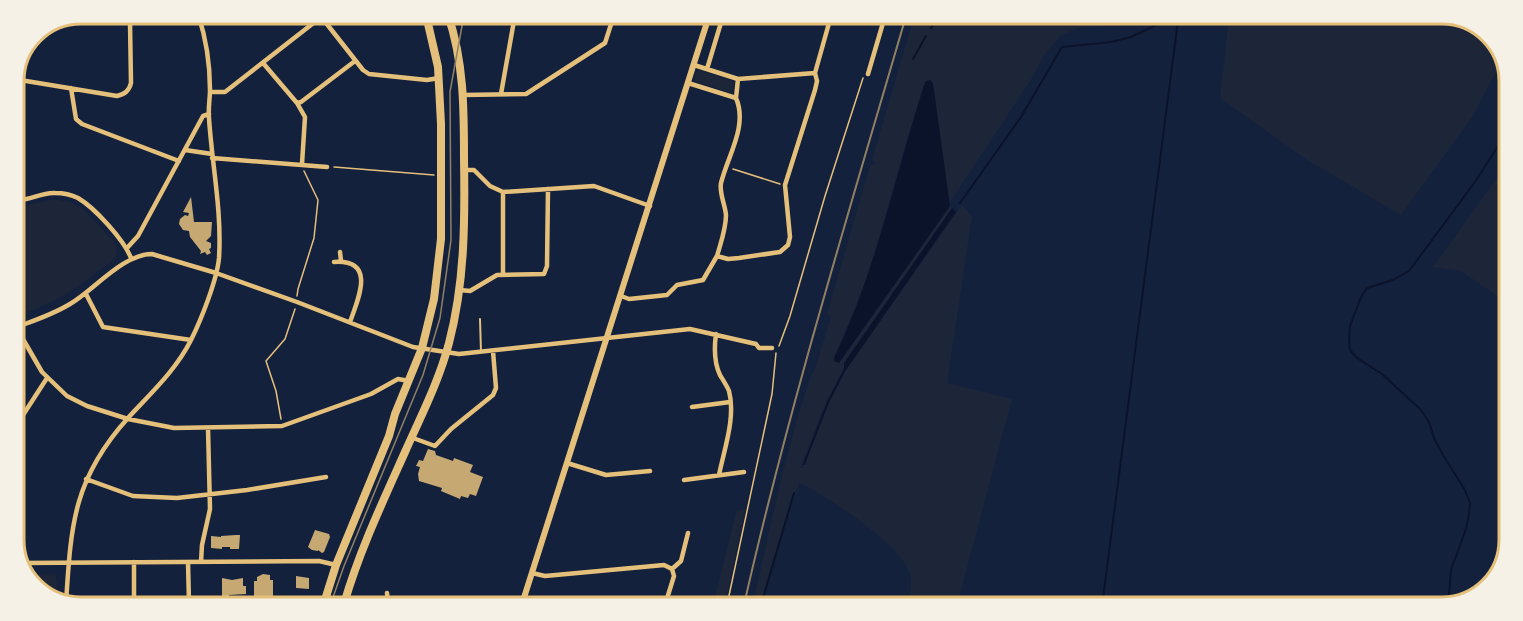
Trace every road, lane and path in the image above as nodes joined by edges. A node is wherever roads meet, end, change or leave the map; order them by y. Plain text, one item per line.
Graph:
1 (130, 24) edge
2 (201, 24) edge
3 (311, 24) edge
4 (329, 24) edge
5 (429, 24) edge
6 (451, 24) edge
7 (513, 24) edge
8 (611, 24) edge
9 (706, 24) edge
10 (721, 24) edge
11 (829, 24) edge
12 (883, 24) edge
13 (355, 60) junction
14 (263, 63) junction
15 (694, 64) junction
16 (707, 69) junction
17 (815, 73) junction
18 (868, 74) joint
19 (439, 78) junction
20 (738, 79) junction
21 (24, 81) edge
22 (688, 83) junction
23 (71, 88) junction
24 (210, 92) junction
25 (501, 94) junction
26 (463, 95) junction
27 (736, 98) junction
28 (297, 103) junction
29 (208, 114) junction
30 (184, 150) junction
31 (212, 156) junction
32 (178, 161) junction
33 (302, 164) junction
34 (327, 167) joint
35 (726, 167) junction
36 (464, 170) junction
37 (436, 175) dead end
38 (785, 185) junction
39 (548, 189) junction
40 (503, 192) junction
41 (24, 200) edge
42 (650, 206) junction
43 (127, 248) junction
44 (340, 252) dead end
45 (717, 256) junction
46 (131, 258) junction
47 (341, 261) junction
48 (334, 262) dead end
49 (216, 273) junction
50 (503, 275) junction
51 (459, 290) junction
52 (86, 294) junction
53 (621, 296) junction
54 (297, 302) junction
55 (480, 319) dead end
56 (350, 322) junction
57 (24, 324) edge
58 (716, 334) junction
59 (608, 338) junction
60 (191, 340) junction
61 (24, 341) edge
62 (422, 348) junction
63 (772, 348) dead end
64 (493, 351) junction
65 (447, 352) junction
66 (482, 352) junction
67 (47, 378) junction
68 (409, 381) junction
69 (730, 402) junction
70 (692, 407) dead end
71 (24, 414) edge
72 (128, 419) junction
73 (282, 426) junction
74 (208, 428) junction
75 (413, 438) junction
76 (567, 463) junction
77 (650, 471) dead end
78 (744, 472) dead end
79 (719, 475) junction
80 (326, 477) dead end
81 (87, 478) junction
82 (684, 480) dead end
83 (210, 493) junction
84 (688, 533) dead end
85 (134, 562) junction
86 (188, 562) junction
87 (201, 562) junction
88 (29, 563) edge
89 (68, 564) junction
90 (336, 565) junction
91 (672, 569) junction
92 (532, 573) junction
93 (387, 593) dead end
94 (66, 595) edge
95 (134, 597) edge
96 (189, 597) edge
97 (326, 597) edge
98 (346, 597) edge
99 (387, 597) edge
100 (524, 597) edge
101 (667, 597) edge
102 (729, 597) edge

1 - 23 street
2 - 24 street
3 - 14 street
4 - 13 street
5 - 19 main road
6 - 26 main road
7 - 25 street
8 - 25 street
9 - 15 street
10 - 16 street
11 - 17 street
12 - 18 street
13 - 19 street
13 - 28 street
14 - 24 street
14 - 28 street
15 - 16 street
15 - 22 street
16 - 20 street
17 - 20 street
17 - 38 street
18 - 102 path
19 - 62 main road
20 - 27 street
21 - 23 street
22 - 27 street
22 - 42 street
23 - 32 street
24 - 29 street
25 - 26 street
26 - 36 main road
27 - 35 street
28 - 33 street
29 - 30 street
29 - 31 street
30 - 31 street
30 - 32 street
31 - 33 street
31 - 49 street
32 - 43 street
33 - 34 street
33 - 54 path
34 - 37 path
35 - 38 path
35 - 45 street
36 - 40 street
36 - 51 main road
38 - 45 street
39 - 40 street
39 - 42 street
39 - 50 street
40 - 50 street
41 - 43 street
42 - 53 street
43 - 46 street
44 - 47 street
45 - 53 street
46 - 49 street
46 - 52 street
47 - 48 street
47 - 56 street
49 - 54 street
49 - 60 street
50 - 51 street
51 - 65 main road
52 - 57 street
52 - 60 street
53 - 59 street
54 - 56 street
54 - 73 path
55 - 66 lane
56 - 62 street
58 - 59 street
58 - 63 street
58 - 69 street
59 - 64 street
59 - 76 street
60 - 72 street
61 - 67 street
62 - 65 street
62 - 68 main road
64 - 66 street
64 - 75 street
65 - 66 street
65 - 75 main road
67 - 71 street
67 - 72 street
68 - 73 street
68 - 90 main road
69 - 70 street
69 - 79 street
72 - 74 street
72 - 81 street
73 - 74 street
74 - 83 street
75 - 98 main road
76 - 77 street
76 - 92 street
78 - 79 street
79 - 82 street
80 - 83 street
81 - 83 street
81 - 89 street
83 - 87 street
84 - 91 street
85 - 86 street
85 - 89 street
85 - 95 street
86 - 87 street
86 - 96 street
87 - 90 street
88 - 89 street
89 - 94 street
90 - 97 main road
91 - 92 street
91 - 101 street
92 - 100 street
93 - 99 street

